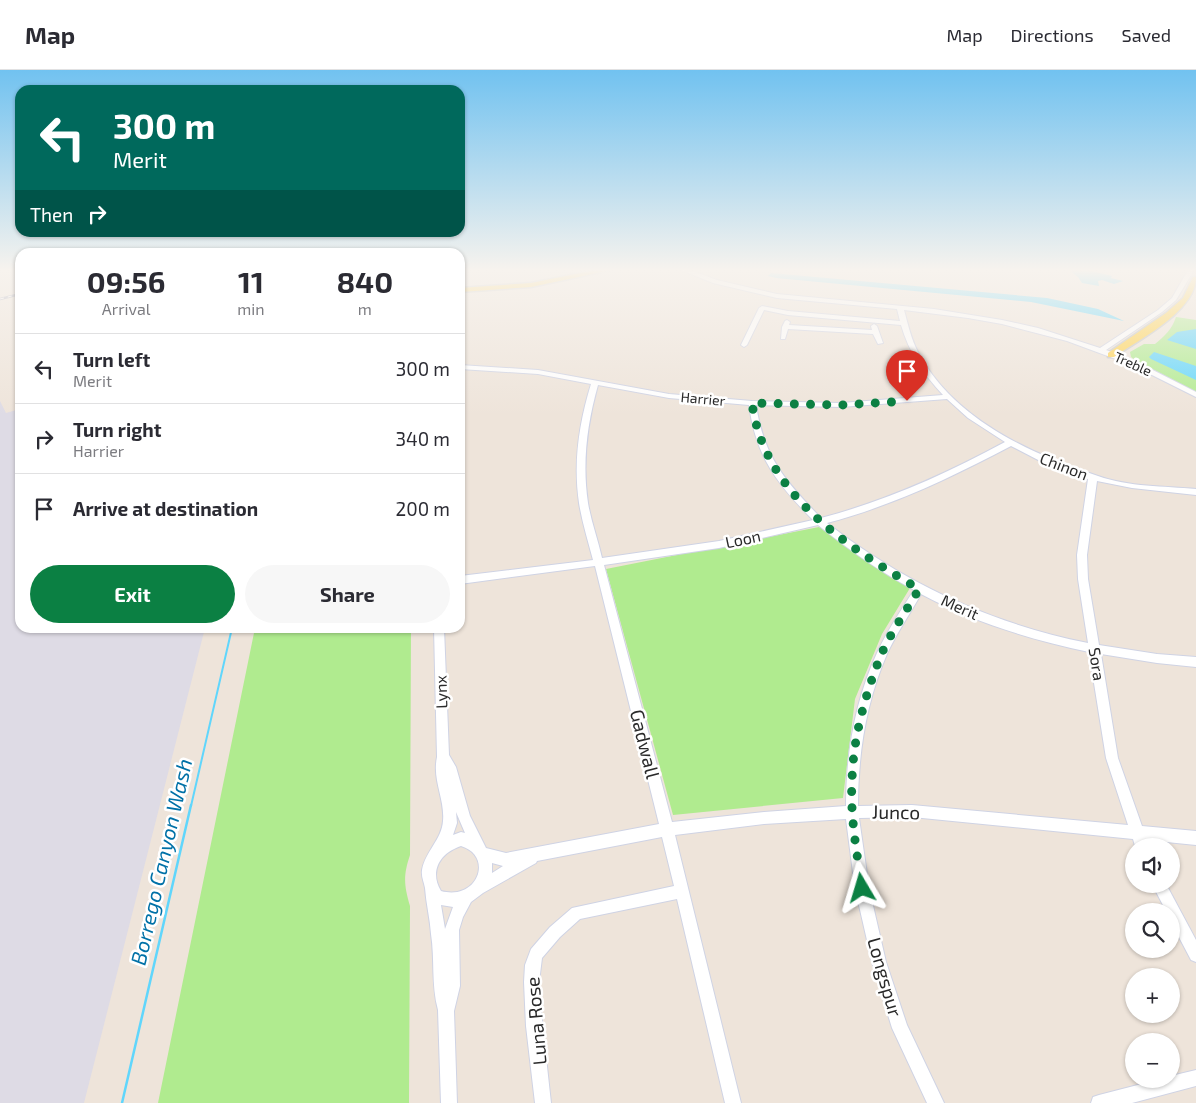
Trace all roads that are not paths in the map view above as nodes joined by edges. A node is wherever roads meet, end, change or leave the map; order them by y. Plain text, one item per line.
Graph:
1 (757, 318) edge
2 (787, 318) edge
3 (850, 318) edge
4 (903, 318) edge
5 (983, 318) edge
6 (1149, 318) edge
7 (1164, 318) edge
8 (872, 320) junction
9 (905, 323) junction
10 (785, 328) junction
11 (876, 332) junction
12 (783, 338) dead end
13 (880, 343) dead end
14 (744, 345) dead end
15 (1101, 350) junction
16 (1111, 354) junction
17 (465, 367) edge
18 (595, 384) junction
19 (1196, 395) edge
20 (949, 397) junction
21 (752, 403) junction
22 (1011, 442) junction
23 (1093, 477) junction
24 (1196, 492) edge
25 (821, 521) junction
26 (598, 562) junction
27 (465, 579) edge
28 (919, 589) junction
29 (439, 633) edge
30 (1094, 648) junction
31 (1196, 662) edge
32 (443, 757) junction
33 (852, 812) junction
34 (667, 830) junction
35 (1136, 832) junction
36 (1139, 838) edge
37 (1196, 838) edge
38 (479, 849) junction
39 (435, 853) junction
40 (538, 854) junction
41 (431, 889) junction
42 (681, 891) junction
43 (473, 892) junction
44 (1164, 893) edge
45 (1196, 955) edge
46 (446, 1011) junction
47 (1196, 1078) edge
48 (449, 1103) edge
49 (543, 1103) edge
50 (733, 1103) edge
51 (936, 1103) edge
52 (1099, 1103) edge

1 - 14 street
2 - 10 street
3 - 8 street
4 - 9 street, Chinon
5 - 15 street, Treble
6 - 15 street
7 - 16 main road
8 - 9 street
8 - 11 street
9 - 20 street, Chinon
10 - 11 street
10 - 12 street
11 - 13 street
15 - 16 street, Treble
16 - 19 street, Treble
17 - 18 street, Harrier
18 - 21 street, Harrier
18 - 26 street, Gadwall
20 - 21 street, Harrier
20 - 22 street, Chinon
21 - 25 street, Merit
22 - 23 street, Chinon
22 - 25 street, Loon
23 - 24 street, Chinon
23 - 30 street, Sora
25 - 26 street, Loon
25 - 28 street, Merit
26 - 27 street, Loon
26 - 34 street, Gadwall
28 - 30 street, Merit
28 - 33 street, Longspur
29 - 32 street, Lynx
30 - 31 street, Merit
30 - 35 street, Sora
32 - 38 street, Lynx
32 - 39 street, Lynx
33 - 34 street, Junco
33 - 35 street, Junco
33 - 51 street, Longspur
34 - 40 street, Junco
34 - 42 street, Gadwall
35 - 36 street, Sora
35 - 37 street, Junco
38 - 39 street
38 - 40 street, Junco
38 - 43 street
39 - 41 street
40 - 43 street, Junco
41 - 43 street
41 - 46 street
42 - 49 street, Luna Rose
42 - 50 street, Gadwall
43 - 46 street
44 - 45 street
46 - 48 street
47 - 52 street

